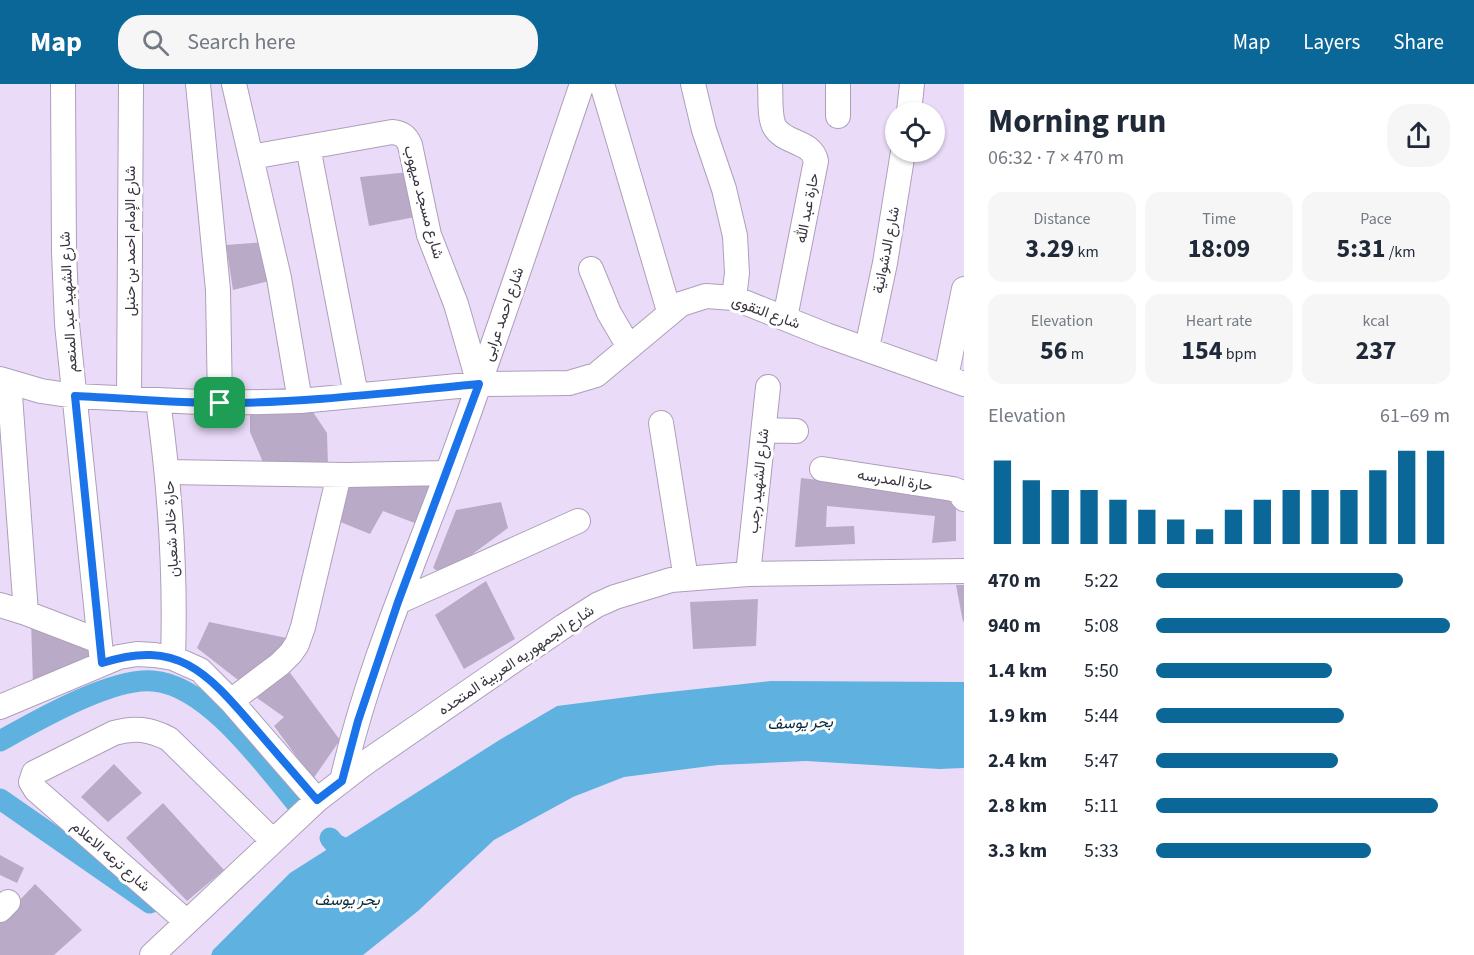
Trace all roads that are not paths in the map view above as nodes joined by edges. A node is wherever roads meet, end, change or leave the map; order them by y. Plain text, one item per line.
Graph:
1 (63, 84) edge
2 (131, 84) edge
3 (198, 84) edge
4 (234, 84) edge
5 (582, 84) edge
6 (602, 84) edge
7 (693, 84) edge
8 (770, 84) edge
9 (838, 84) edge
10 (912, 84) edge
11 (910, 102) edge
12 (838, 116) dead end
13 (308, 147) junction
14 (251, 157) junction
15 (901, 162) edge
16 (591, 269) dead end
17 (964, 289) edge
18 (734, 298) junction
19 (669, 311) junction
20 (785, 318) junction
21 (629, 347) junction
22 (867, 348) junction
23 (5, 380) edge
24 (955, 380) edge
25 (479, 384) junction
26 (768, 387) dead end
27 (356, 395) junction
28 (75, 396) junction
29 (129, 399) junction
30 (300, 400) junction
31 (158, 401) junction
32 (220, 403) junction
33 (661, 423) dead end
34 (764, 430) junction
35 (796, 431) dead end
36 (822, 469) dead end
37 (168, 472) junction
38 (447, 473) junction
39 (339, 475) junction
40 (964, 499) edge
41 (578, 521) dead end
42 (964, 571) edge
43 (748, 574) junction
44 (686, 579) junction
45 (398, 602) junction
46 (0, 605) edge
47 (26, 613) junction
48 (101, 652) junction
49 (173, 658) junction
50 (231, 701) junction
51 (0, 707) edge
52 (342, 781) junction
53 (317, 800) junction
54 (273, 841) junction
55 (187, 922) junction
56 (152, 955) edge

1 - 28 street, شارع الشهيد عبد المنعم
2 - 29 street, شارع الإمام احمد بن حنبل
3 - 32 street
4 - 14 street
5 - 25 street, شارع احمد عرابى
6 - 19 street
7 - 18 street
8 - 20 street, حارة عبد الله
9 - 12 street
10 - 11 street
13 - 14 street, شارع مسجد ميهوب
13 - 25 street, شارع مسجد ميهوب
13 - 27 street
14 - 30 street
15 - 22 street, شارع الدشوانية
16 - 21 street
17 - 24 street
18 - 19 street, شارع التقوى
18 - 20 street, شارع التقوى
19 - 21 street, شارع التقوى
20 - 22 street, شارع التقوى
21 - 25 street, شارع التقوى
22 - 24 street, شارع التقوى
23 - 28 street, شارع التقوى
23 - 47 street
25 - 27 street, شارع التقوى
25 - 38 street, شارع احمد عرابى
26 - 34 street, شارع الشهيد رجب
27 - 30 street, شارع التقوى
28 - 29 street, شارع التقوى
28 - 48 street, شارع الشهيد عبد المنعم
29 - 31 street, شارع التقوى
30 - 32 street, شارع التقوى
31 - 32 street, شارع التقوى
31 - 37 street, حارة خالد شعبان
33 - 44 street
34 - 35 street
34 - 43 street, شارع الشهيد رجب
36 - 40 street, حارة المدرسه
37 - 39 street
37 - 49 street, حارة خالد شعبان
38 - 39 street
38 - 45 street, شارع احمد عرابى
39 - 50 street
41 - 45 street
42 - 43 street, شارع الجمهوريه العربية المتحده
43 - 44 street, شارع الجمهوريه العربية المتحده
44 - 52 street, شارع الجمهوريه العربية المتحده
45 - 52 street, شارع احمد عرابى
46 - 47 street
47 - 48 street
48 - 49 street
48 - 51 street
49 - 50 street
50 - 53 street
52 - 53 street, شارع الجمهوريه العربية المتحده
53 - 54 street, شارع الجمهوريه العربية المتحده
54 - 55 street, شارع الجمهوريه العربية المتحده
54 - 55 street, شارع ترعه الاعلام
55 - 56 street, شارع الجمهوريه العربية المتحده

